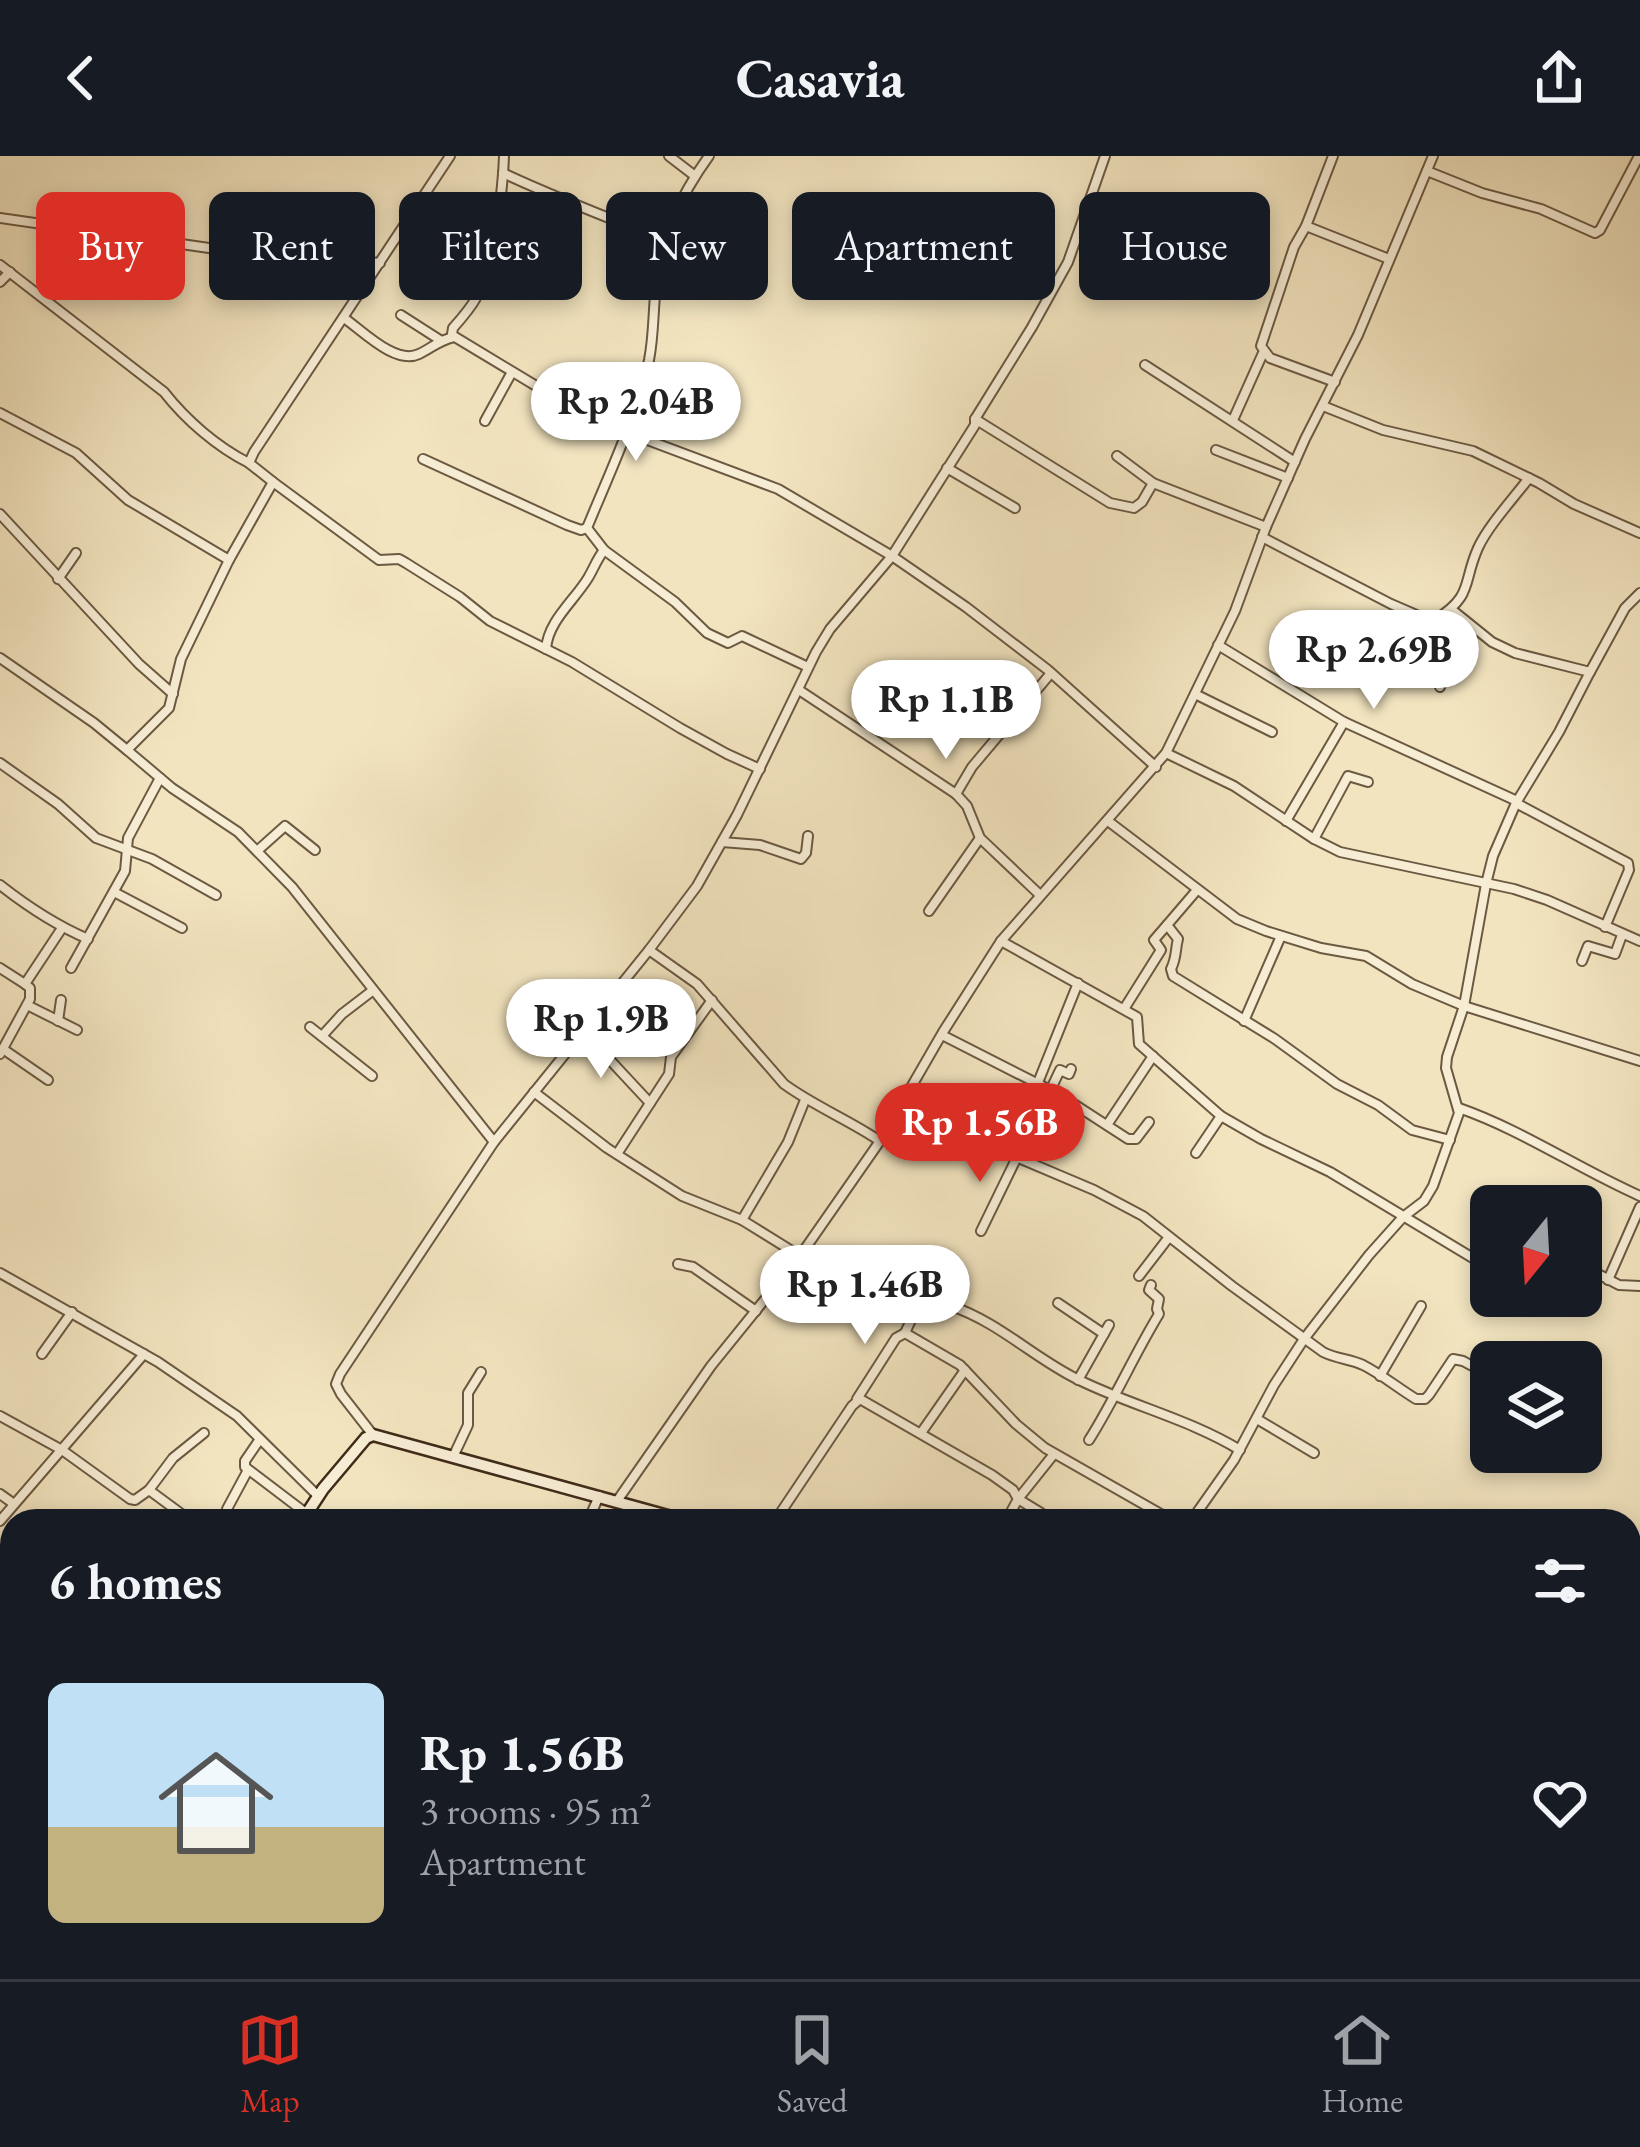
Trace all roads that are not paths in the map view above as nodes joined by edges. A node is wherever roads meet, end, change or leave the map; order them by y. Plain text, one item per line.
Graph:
1 (451, 156) edge
2 (504, 156) edge
3 (670, 156) edge
4 (709, 156) edge
5 (1105, 156) edge
6 (1333, 156) edge
7 (1433, 156) edge
8 (1639, 156) edge
9 (1427, 171) junction
10 (503, 173) junction
11 (694, 176) junction
12 (686, 192) edge
13 (606, 217) edge
14 (0, 218) edge
15 (1306, 226) junction
16 (1389, 259) junction
17 (381, 263) junction
18 (0, 265) edge
19 (10, 272) junction
20 (0, 282) edge
21 (654, 300) edge
22 (401, 315) dead end
23 (344, 318) junction
24 (455, 337) junction
25 (440, 340) junction
26 (1263, 352) junction
27 (1145, 364) dead end
28 (512, 372) junction
29 (1335, 382) junction
30 (1323, 406) junction
31 (0, 412) edge
32 (975, 419) junction
33 (1233, 420) junction
34 (485, 422) dead end
35 (626, 432) junction
36 (1216, 450) dead end
37 (1117, 456) dead end
38 (423, 459) dead end
39 (1295, 462) junction
40 (249, 463) junction
41 (947, 468) junction
42 (1288, 478) junction
43 (1528, 478) junction
44 (272, 482) junction
45 (1153, 483) junction
46 (1015, 508) dead end
47 (0, 514) edge
48 (1266, 527) junction
49 (587, 528) junction
50 (1640, 533) edge
51 (1262, 538) junction
52 (604, 550) junction
53 (76, 553) dead end
54 (892, 556) junction
55 (229, 560) junction
56 (58, 579) junction
57 (1640, 593) edge
58 (1451, 609) junction
59 (1435, 620) junction
60 (1218, 645) junction
61 (546, 650) junction
62 (0, 658) edge
63 (808, 667) junction
64 (1590, 672) junction
65 (1051, 673) junction
66 (1440, 687) dead end
67 (798, 690) junction
68 (173, 694) junction
69 (1195, 694) junction
70 (1344, 722) junction
71 (1271, 732) dead end
72 (127, 750) junction
73 (1166, 753) junction
74 (0, 763) edge
75 (1156, 766) junction
76 (760, 769) junction
77 (160, 778) junction
78 (1368, 782) dead end
79 (956, 794) junction
80 (1517, 801) junction
81 (1108, 820) junction
82 (1286, 821) junction
83 (808, 836) dead end
84 (980, 838) junction
85 (1314, 838) junction
86 (722, 842) junction
87 (128, 850) junction
88 (315, 850) dead end
89 (257, 851) junction
90 (1486, 884) junction
91 (0, 885) edge
92 (1197, 890) junction
93 (114, 892) junction
94 (216, 895) dead end
95 (1040, 895) junction
96 (929, 911) dead end
97 (1167, 925) junction
98 (1605, 927) junction
99 (62, 928) junction
100 (182, 928) dead end
101 (1622, 935) junction
102 (1281, 936) junction
103 (88, 939) junction
104 (1001, 941) junction
105 (1640, 941) edge
106 (649, 950) junction
107 (1582, 962) dead end
108 (0, 968) edge
109 (71, 968) dead end
110 (1078, 983) junction
111 (25, 984) junction
112 (372, 991) junction
113 (62, 1000) dead end
114 (712, 1000) junction
115 (27, 1004) junction
116 (1464, 1006) junction
117 (1124, 1009) junction
118 (58, 1021) junction
119 (1244, 1021) junction
120 (310, 1027) dead end
121 (77, 1030) dead end
122 (583, 1030) junction
123 (942, 1035) junction
124 (322, 1036) junction
125 (2, 1052) edge
126 (1153, 1056) junction
127 (1640, 1060) edge
128 (1072, 1069) dead end
129 (372, 1076) dead end
130 (47, 1080) dead end
131 (1037, 1085) junction
132 (1050, 1090) junction
133 (534, 1092) junction
134 (806, 1099) junction
135 (650, 1102) junction
136 (902, 1103) junction
137 (1459, 1108) junction
138 (1221, 1116) junction
139 (1149, 1122) dead end
140 (1107, 1125) junction
141 (1450, 1140) junction
142 (494, 1142) junction
143 (880, 1142) junction
144 (1196, 1153) dead end
145 (617, 1154) junction
146 (1017, 1157) junction
147 (1640, 1196) edge
148 (1640, 1207) edge
149 (1403, 1217) junction
150 (742, 1220) junction
151 (981, 1231) dead end
152 (1169, 1237) junction
153 (800, 1256) junction
154 (1470, 1257) edge
155 (678, 1264) dead end
156 (0, 1274) edge
157 (1138, 1276) dead end
158 (1602, 1277) edge
159 (1608, 1280) junction
160 (1151, 1285) dead end
161 (1640, 1286) edge
162 (1058, 1303) dead end
163 (1421, 1306) dead end
164 (916, 1309) junction
165 (756, 1311) junction
166 (72, 1312) junction
167 (904, 1333) junction
168 (1304, 1339) junction
169 (43, 1354) dead end
170 (144, 1354) junction
171 (1470, 1367) edge
172 (965, 1370) junction
173 (482, 1372) dead end
174 (1380, 1376) junction
175 (1078, 1380) junction
176 (1118, 1395) junction
177 (856, 1400) junction
178 (0, 1416) edge
179 (1257, 1419) junction
180 (204, 1433) dead end
181 (921, 1434) junction
182 (373, 1435) junction
183 (260, 1439) junction
184 (1089, 1440) dead end
185 (62, 1450) junction
186 (1240, 1450) junction
187 (1054, 1454) junction
188 (1314, 1454) dead end
189 (453, 1457) junction
190 (248, 1470) junction
191 (148, 1490) junction
192 (0, 1495) edge
193 (318, 1496) junction
194 (599, 1496) junction
195 (1018, 1499) junction
196 (616, 1502) junction
197 (14, 1504) junction
198 (10, 1509) edge
199 (174, 1509) edge
200 (227, 1509) edge
201 (294, 1509) edge
202 (310, 1509) edge
203 (593, 1509) edge
204 (638, 1509) edge
205 (783, 1509) edge
206 (1013, 1509) edge
207 (1033, 1509) edge
208 (1152, 1509) edge
209 (1199, 1509) edge

1 - 17 street
2 - 10 street
3 - 11 street
4 - 11 street
5 - 32 street
6 - 15 street
7 - 9 street
8 - 9 street
9 - 16 street
10 - 13 street
10 - 24 street
11 - 12 street
14 - 17 street
15 - 16 street
15 - 26 street
16 - 29 street
17 - 23 street
18 - 19 street
19 - 20 street
19 - 40 street
21 - 35 street
22 - 25 street
23 - 25 street
23 - 40 street
24 - 25 street
24 - 28 street
26 - 29 street
26 - 33 street
27 - 33 street
28 - 34 street
28 - 35 street
29 - 30 street
30 - 39 street
30 - 43 street
31 - 55 street
32 - 41 street
32 - 45 street
33 - 39 street
35 - 49 street
35 - 54 street
36 - 42 street
37 - 45 street
38 - 49 street
39 - 42 street
40 - 44 street
41 - 46 street
41 - 54 street
42 - 48 street
43 - 50 street
43 - 58 street
44 - 55 street
44 - 61 street
45 - 48 street
47 - 56 street
48 - 51 street
49 - 52 street
51 - 59 street
51 - 60 street
52 - 61 street
52 - 63 street
53 - 56 street
54 - 63 street
54 - 65 street
55 - 68 street
56 - 68 street
57 - 64 street
58 - 59 street
58 - 64 street
59 - 66 street
60 - 69 street
60 - 70 street
61 - 76 street
62 - 72 street
63 - 67 street
64 - 80 street
65 - 75 street
65 - 79 street
67 - 76 street
67 - 79 street
68 - 72 street
69 - 71 street
69 - 73 street
70 - 80 street
70 - 82 street
72 - 77 street
73 - 75 street
73 - 82 street
74 - 87 street
75 - 81 street
76 - 86 street
77 - 87 street
77 - 89 street
78 - 85 street
79 - 84 street
80 - 90 street
80 - 98 street
81 - 92 street
81 - 95 street
82 - 85 street
83 - 86 street
84 - 95 street
84 - 96 street
85 - 90 street
86 - 106 street
87 - 93 street
87 - 94 street
88 - 89 street
89 - 112 street
90 - 98 street
90 - 116 street
91 - 99 street
92 - 97 street
92 - 102 street
93 - 100 street
93 - 103 street
95 - 104 street
97 - 117 street
97 - 119 street
98 - 101 street
99 - 103 street
99 - 111 street
101 - 105 street
101 - 107 street
102 - 116 street
102 - 119 street
103 - 109 street
104 - 110 street
104 - 123 street
106 - 114 street
106 - 122 street
108 - 111 street
110 - 117 street
110 - 131 street
111 - 115 street
112 - 124 street
112 - 142 street
113 - 118 street
114 - 134 street
114 - 135 street
115 - 118 street
115 - 125 street
116 - 127 street
116 - 137 street
117 - 126 street
118 - 121 street
119 - 141 street
120 - 124 street
122 - 133 street
122 - 135 street
123 - 131 street
123 - 136 street
124 - 129 street
125 - 130 street
126 - 138 street
126 - 140 street
128 - 132 street
131 - 132 street
132 - 140 street
133 - 142 street
133 - 145 street
134 - 143 street
134 - 150 street
135 - 145 street
136 - 143 street
136 - 146 street
137 - 141 street
137 - 147 street
138 - 144 street
138 - 149 street
139 - 140 street
141 - 149 street
142 - 182 street
143 - 153 street
145 - 150 street
146 - 151 street
146 - 152 street
148 - 159 street
149 - 154 street
149 - 168 street
150 - 153 street
152 - 157 street
152 - 168 street
153 - 164 street
153 - 165 street
155 - 165 street
156 - 166 street
158 - 159 street
159 - 161 street
160 - 176 street
162 - 175 street
163 - 174 street
164 - 167 street
164 - 175 street
165 - 196 street
166 - 169 street
166 - 170 street
167 - 172 street
167 - 177 street
168 - 174 street
168 - 179 street
170 - 183 street
170 - 185 street
171 - 174 street
172 - 181 street
172 - 187 street
173 - 189 street
175 - 176 street
176 - 184 street
176 - 186 street
177 - 181 street
177 - 205 street
178 - 185 street
179 - 186 street
179 - 188 street
180 - 191 street
181 - 195 street
182 - 189 main road
182 - 193 main road
183 - 190 street
183 - 193 street
185 - 191 street
185 - 197 street
186 - 209 street
187 - 195 street
187 - 208 street
189 - 194 main road
190 - 200 street
190 - 201 street
191 - 199 street
192 - 197 street
193 - 202 main road
194 - 196 main road
194 - 203 street
195 - 206 street
195 - 207 street
196 - 204 main road
197 - 198 street

